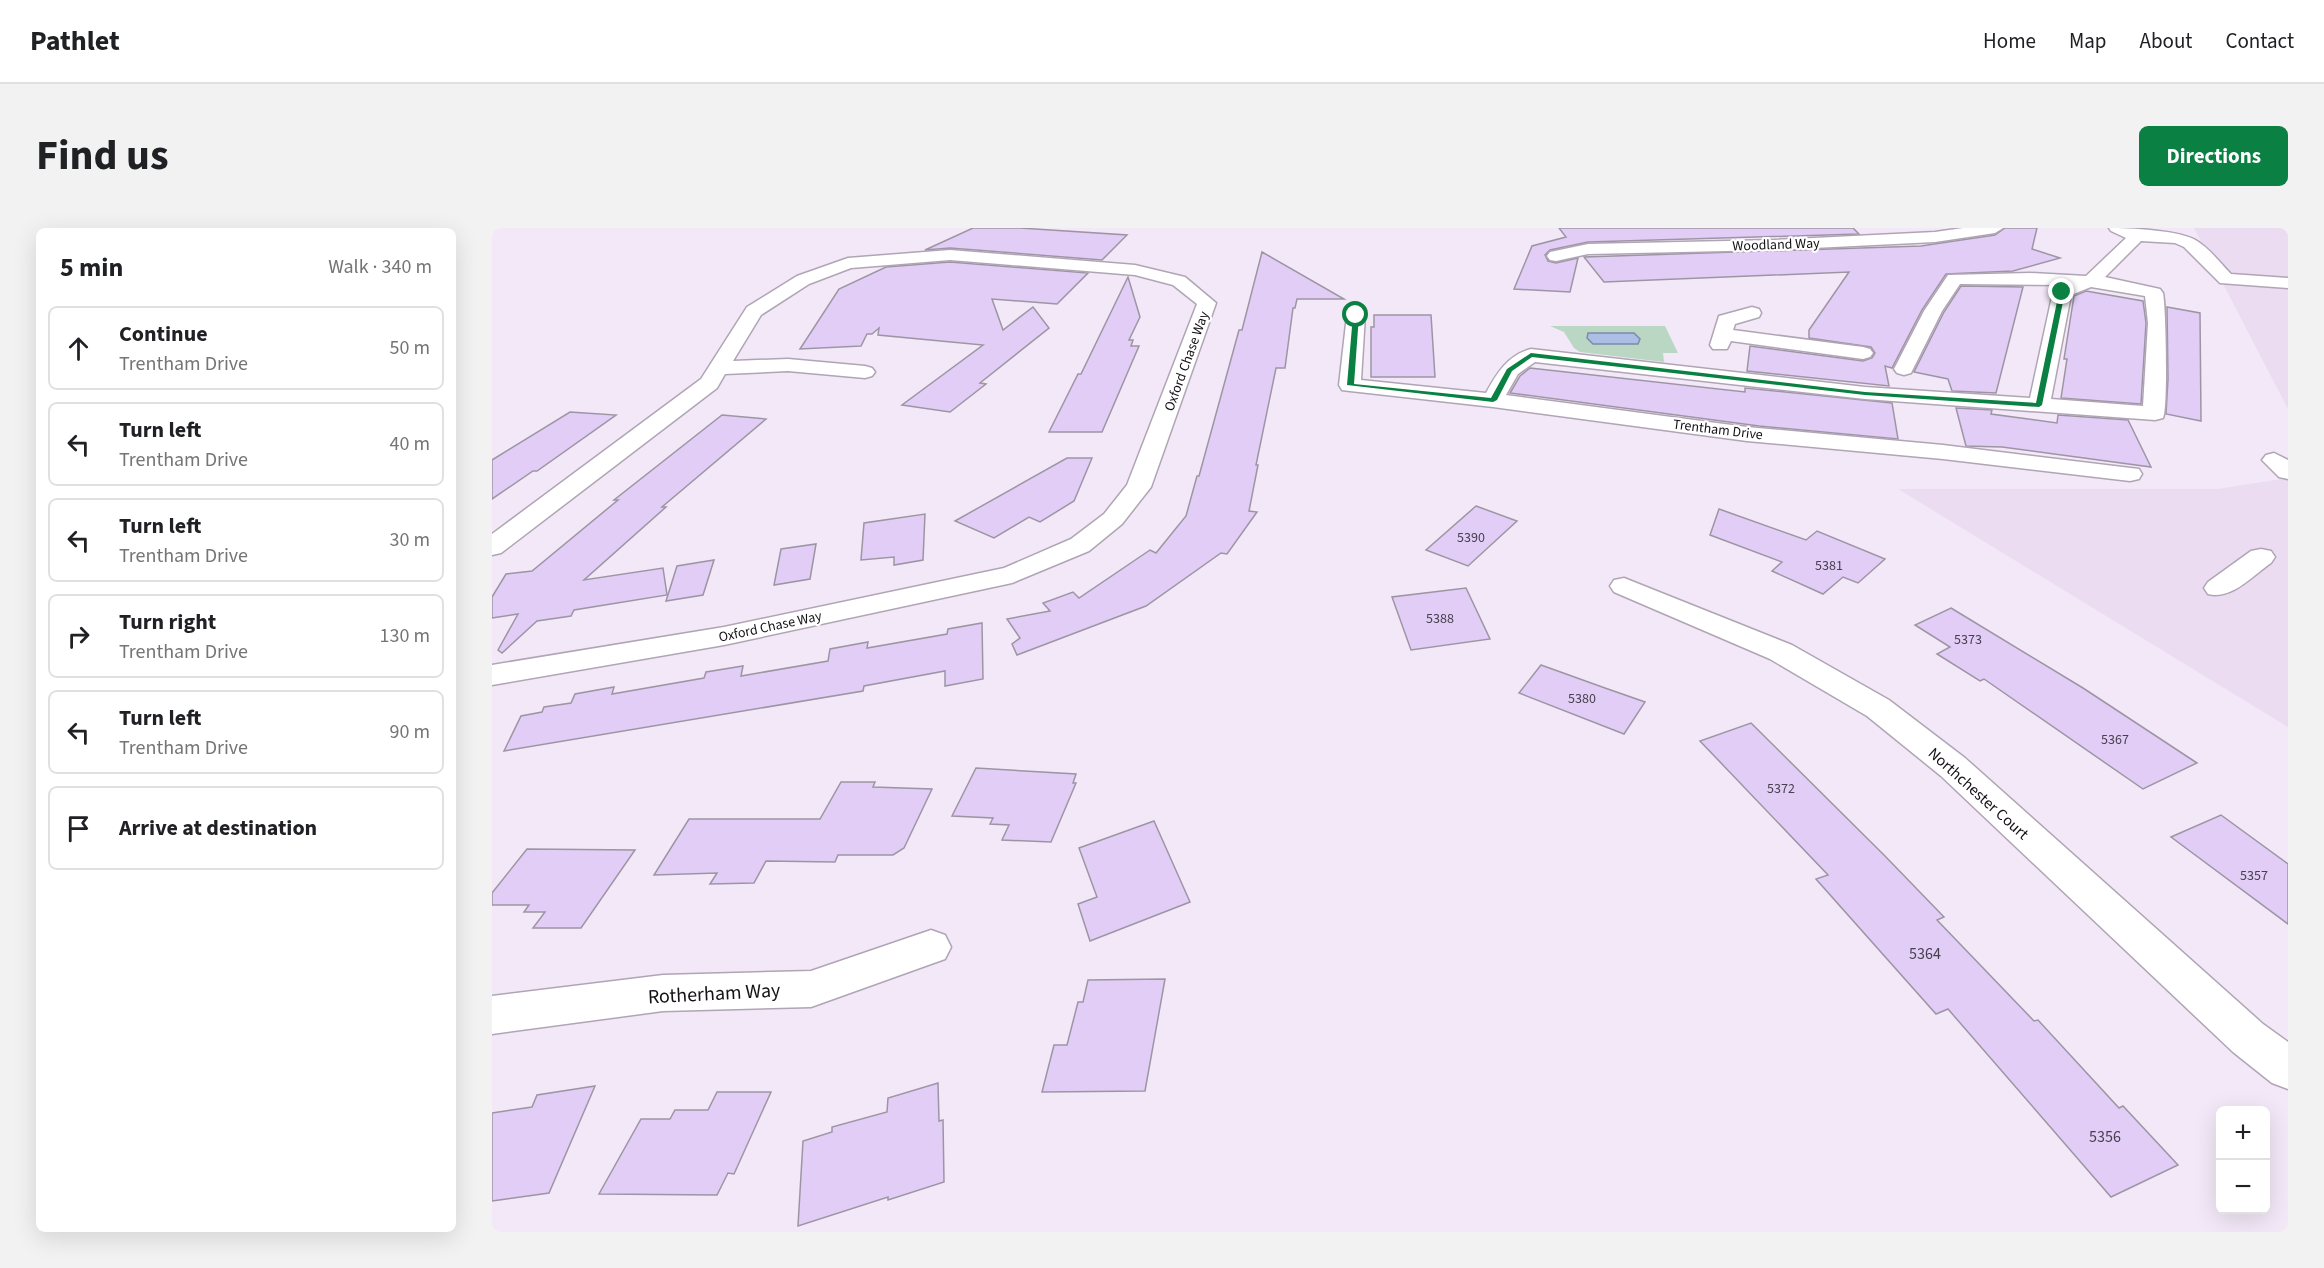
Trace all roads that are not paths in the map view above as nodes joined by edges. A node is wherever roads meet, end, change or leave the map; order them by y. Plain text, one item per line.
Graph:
1 (1995, 228) edge
2 (2118, 228) edge
3 (2174, 233) edge
4 (2136, 237) junction
5 (1556, 256) dead end
6 (2092, 280) junction
7 (2288, 283) edge
8 (1752, 313) dead end
9 (1356, 315) dead end
10 (1723, 334) junction
11 (1863, 353) dead end
12 (719, 368) junction
13 (1904, 369) dead end
14 (865, 372) dead end
15 (1712, 376) junction
16 (1493, 400) junction
17 (2039, 405) junction
18 (1937, 425) junction
19 (2130, 474) dead end
20 (492, 547) edge
21 (2261, 557) dead end
22 (1624, 586) dead end
23 (2218, 588) dead end
24 (492, 675) edge
25 (931, 947) dead end
26 (492, 1015) edge
27 (2288, 1068) edge

1 - 5 street, Woodland Way
2 - 4 street
3 - 4 street
3 - 7 street
4 - 6 street
6 - 13 street
6 - 17 street
6 - 17 street, Trentham Drive
8 - 10 street
9 - 16 street, Trentham Drive
10 - 11 street
10 - 15 street
12 - 14 street
12 - 20 street, Oxford Chase Way
12 - 24 street, Oxford Chase Way
15 - 16 street, Trentham Drive
15 - 18 street, Trentham Drive
16 - 18 street, Trentham Drive
17 - 18 street, Trentham Drive
18 - 19 street, Trentham Drive
21 - 23 street
22 - 27 street, Northchester Court
25 - 26 street, Rotherham Way

